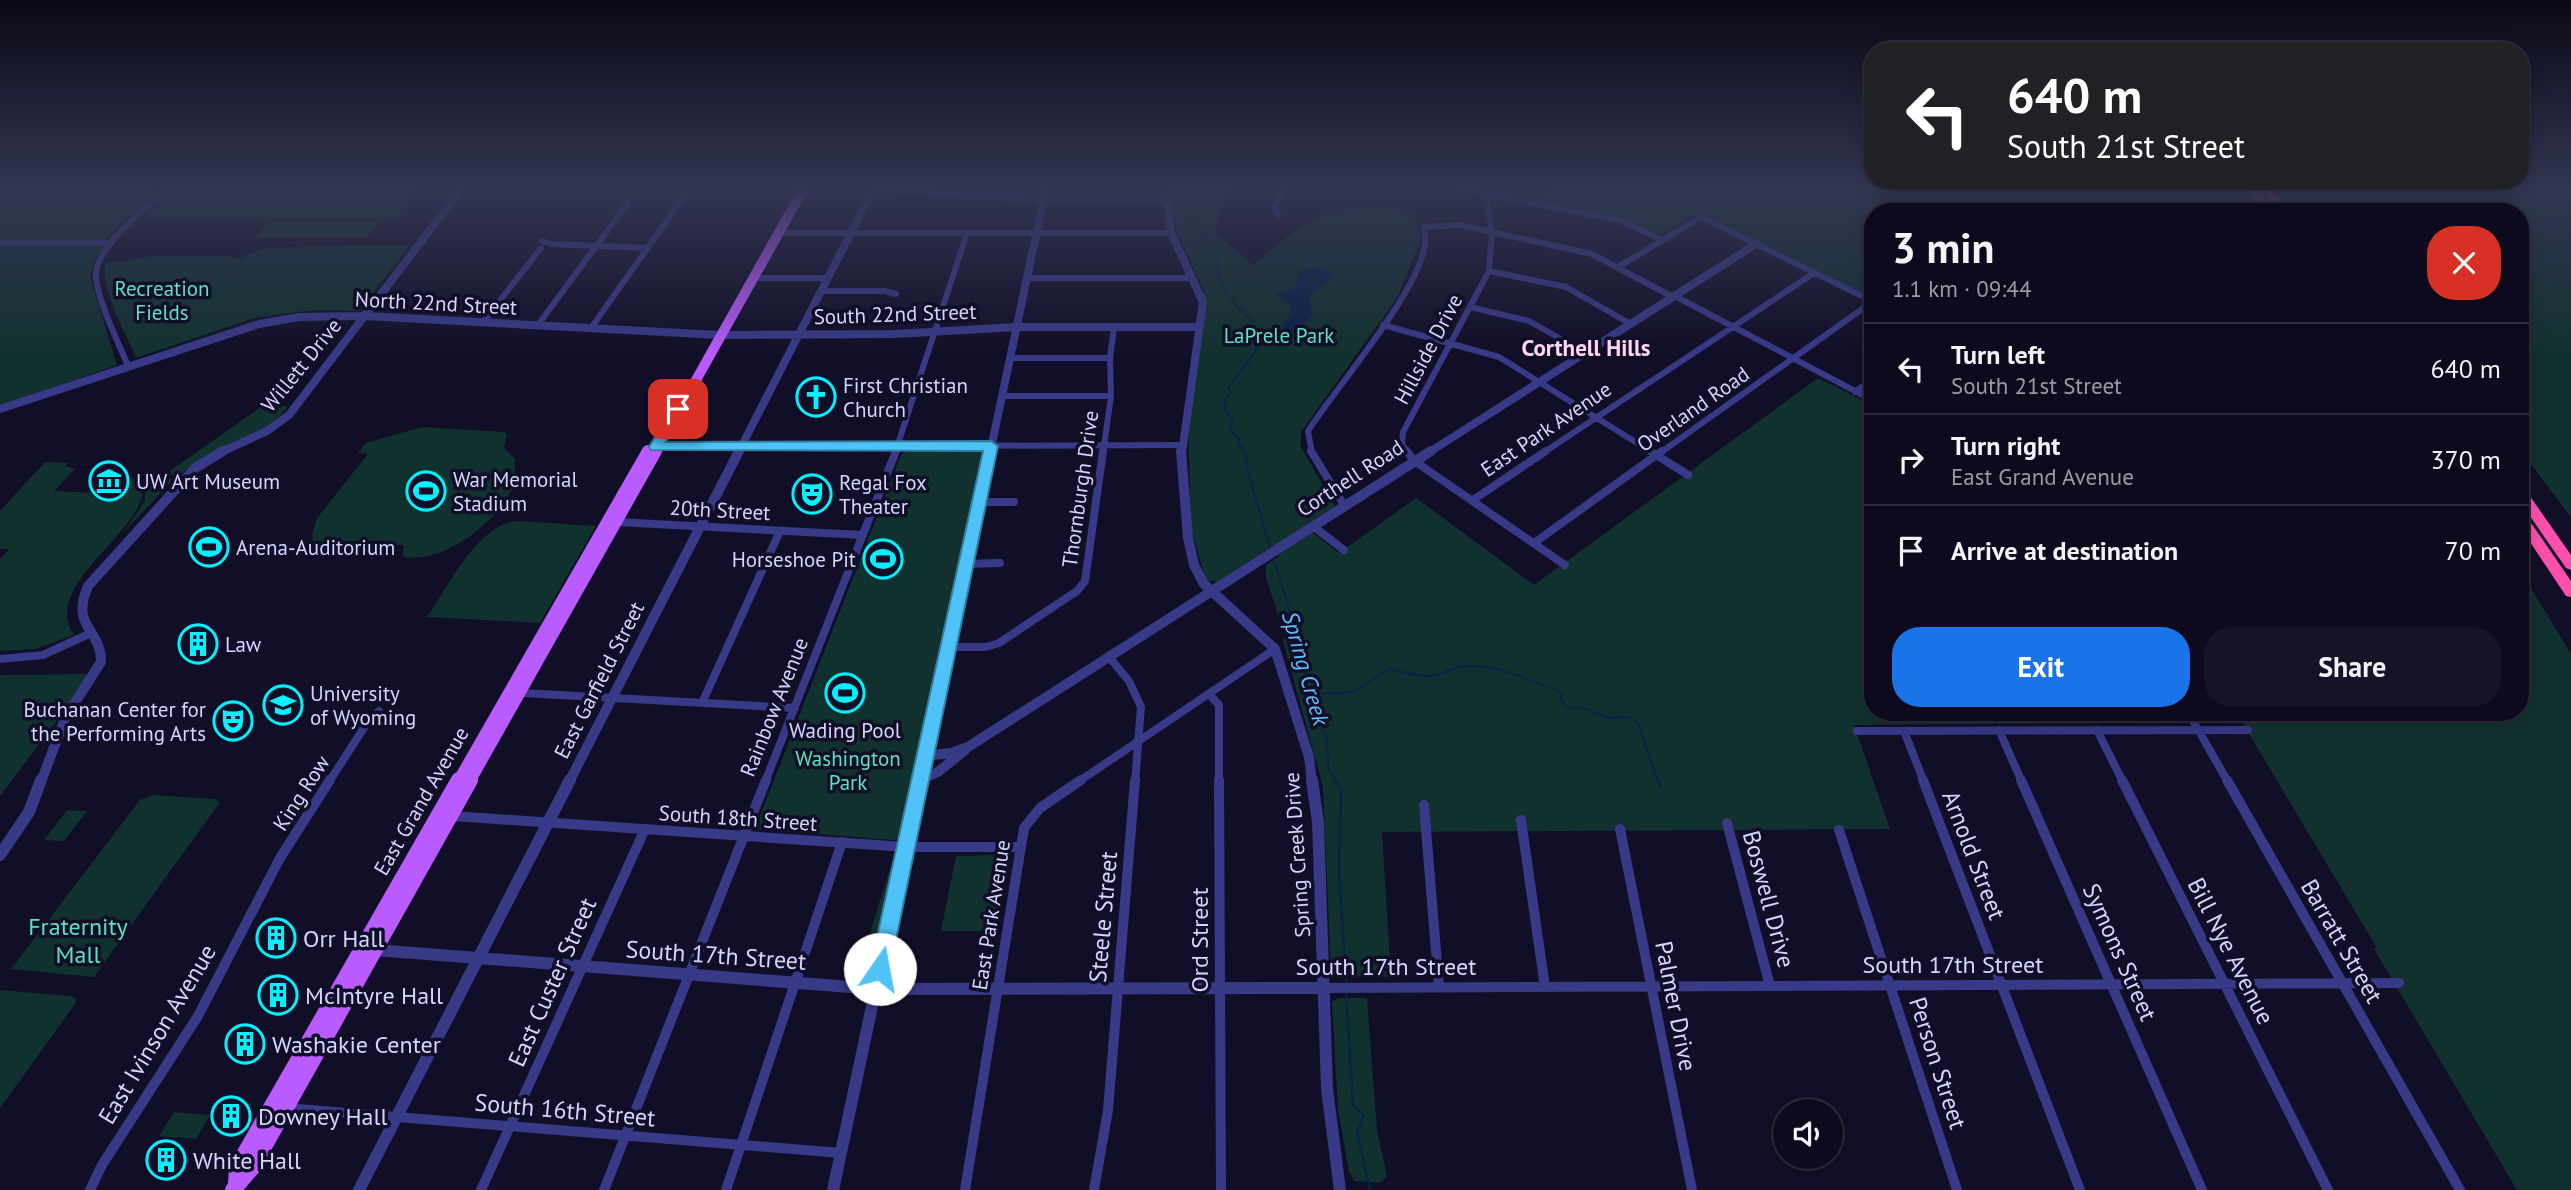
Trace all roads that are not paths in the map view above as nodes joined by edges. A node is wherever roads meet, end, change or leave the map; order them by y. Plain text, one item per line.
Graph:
1 (112, 243) edge
2 (420, 244) edge
3 (598, 244) edge
4 (651, 244) edge
5 (772, 244) edge
6 (846, 244) edge
7 (964, 244) edge
8 (1034, 244) edge
9 (1176, 244) edge
10 (1424, 244) edge
11 (1491, 244) edge
12 (1542, 244) edge
13 (1656, 244) edge
14 (1756, 244) joint
15 (596, 246) junction
16 (648, 248) junction
17 (1618, 267) junction
18 (1489, 271) junction
19 (1814, 273) junction
20 (752, 278) junction
21 (828, 278) junction
22 (1027, 278) junction
23 (1191, 278) junction
24 (821, 291) junction
25 (896, 294) dead end
26 (1672, 296) junction
27 (1864, 298) edge
28 (1470, 307) junction
29 (1864, 308) edge
30 (365, 316) junction
31 (483, 322) junction
32 (1629, 323) junction
33 (538, 325) junction
34 (1383, 325) junction
35 (1016, 327) junction
36 (1114, 327) junction
37 (1199, 327) junction
38 (1733, 327) junction
39 (591, 328) junction
40 (937, 331) junction
41 (720, 334) junction
42 (800, 334) junction
43 (1450, 345) junction
44 (1584, 352) junction
45 (1010, 358) junction
46 (1110, 358) junction
47 (1793, 359) junction
48 (128, 366) junction
49 (1537, 381) junction
50 (1864, 386) edge
51 (1856, 392) junction
52 (1002, 396) junction
53 (1111, 396) junction
54 (1864, 396) edge
55 (0, 409) edge
56 (1597, 418) junction
57 (1181, 445) junction
58 (898, 446) junction
59 (991, 446) junction
60 (1104, 446) junction
61 (656, 447) junction
62 (742, 447) junction
63 (1658, 456) junction
64 (1413, 460) junction
65 (1688, 475) dead end
66 (1473, 500) junction
67 (979, 502) junction
68 (1014, 502) dead end
69 (1344, 505) junction
70 (2529, 505) edge
71 (617, 523) junction
72 (1313, 526) junction
73 (699, 527) junction
74 (2529, 530) edge
75 (780, 531) junction
76 (863, 535) junction
77 (1534, 543) junction
78 (1344, 550) dead end
79 (1000, 563) dead end
80 (966, 564) junction
81 (1565, 565) dead end
82 (2571, 565) edge
83 (1212, 591) junction
84 (2571, 592) edge
85 (91, 633) junction
86 (948, 647) junction
87 (1275, 649) junction
88 (1109, 657) junction
89 (0, 659) edge
90 (522, 692) junction
91 (1209, 694) junction
92 (611, 698) junction
93 (702, 703) junction
94 (795, 708) junction
95 (379, 711) dead end
96 (2193, 721) edge
97 (1999, 730) junction
98 (2097, 730) junction
99 (2198, 730) junction
100 (2248, 730) dead end
101 (1857, 731) dead end
102 (1904, 731) junction
103 (1138, 742) junction
104 (968, 747) junction
105 (925, 756) junction
106 (920, 780) junction
107 (1424, 805) dead end
108 (452, 816) junction
109 (1521, 820) dead end
110 (548, 822) junction
111 (1727, 822) dead end
112 (645, 829) junction
113 (1620, 829) dead end
114 (1839, 830) dead end
115 (744, 836) junction
116 (842, 842) junction
117 (906, 847) junction
118 (1021, 847) junction
119 (0, 855) edge
120 (260, 899) joint
121 (374, 950) junction
122 (478, 958) junction
123 (583, 966) junction
124 (689, 974) junction
125 (795, 981) junction
126 (2399, 983) dead end
127 (2111, 984) junction
128 (2224, 984) junction
129 (2342, 984) junction
130 (1891, 985) junction
131 (2002, 985) junction
132 (1651, 986) junction
133 (1770, 986) junction
134 (1439, 987) junction
135 (1545, 987) junction
136 (1220, 988) junction
137 (1324, 988) junction
138 (876, 989) junction
139 (999, 989) junction
140 (1118, 989) junction
141 (285, 1108) junction
142 (396, 1117) junction
143 (510, 1127) junction
144 (625, 1136) junction
145 (741, 1144) junction
146 (841, 1153) junction
147 (233, 1188) edge
148 (90, 1190) edge
149 (359, 1190) edge
150 (481, 1190) edge
151 (604, 1190) edge
152 (726, 1190) edge
153 (833, 1190) edge
154 (965, 1190) edge
155 (1094, 1190) edge
156 (1221, 1190) edge
157 (1340, 1190) edge
158 (1692, 1190) edge
159 (1957, 1190) edge
160 (2080, 1190) edge
161 (2202, 1190) edge
162 (2328, 1190) edge
163 (2460, 1190) edge

1 - 48 street
2 - 30 street, Willett Drive
3 - 15 street
4 - 16 street
5 - 20 main road, East Grand Avenue
6 - 21 street, East Garfield Street
7 - 40 street, Rainbow Avenue
8 - 22 street
9 - 23 street, Spring Creek Drive
10 - 34 street
11 - 18 street, Hillside Drive
12 - 17 street
13 - 17 street
14 - 19 street
14 - 26 street, Corthell Road
15 - 16 street
15 - 31 street
15 - 33 street
16 - 39 street
17 - 26 street
18 - 28 street, Hillside Drive
18 - 32 street
19 - 27 street
19 - 38 street, East Park Avenue
20 - 21 street
20 - 41 main road, East Grand Avenue
21 - 24 street, East Garfield Street
22 - 23 street
22 - 35 street
23 - 37 street, Spring Creek Drive
24 - 25 street
24 - 42 street, East Garfield Street
26 - 32 street, Corthell Road
26 - 38 street
28 - 43 street, Hillside Drive
28 - 44 street
29 - 47 street, Overland Road
30 - 31 street, North 22nd Street
30 - 48 street, North 22nd Street
30 - 85 street, Willett Drive
31 - 33 street, North 22nd Street
32 - 44 street, Corthell Road
33 - 39 street, North 22nd Street
34 - 43 street
34 - 69 street
35 - 36 street, South 22nd Street
35 - 40 street, South 22nd Street
35 - 45 street
36 - 37 street, South 22nd Street
36 - 46 street, Thornburgh Drive
37 - 57 street, Spring Creek Drive
38 - 47 street
38 - 56 street, East Park Avenue
39 - 41 street, South 22nd Street
40 - 42 street, South 22nd Street
40 - 58 street, Rainbow Avenue
41 - 42 street, South 22nd Street
41 - 61 main road, East Grand Avenue
42 - 62 street, East Garfield Street
43 - 49 street
43 - 64 street, Hillside Drive
44 - 49 street, Corthell Road
45 - 46 street
45 - 52 street
46 - 53 street, Thornburgh Drive
47 - 51 street
47 - 63 street, Overland Road
48 - 55 street, North 22nd Street
49 - 56 street
49 - 64 street, Corthell Road
50 - 51 street
51 - 54 street
52 - 53 street
52 - 59 street
53 - 60 street, Thornburgh Drive
56 - 63 street
56 - 66 street, East Park Avenue
57 - 60 street
57 - 83 street, Spring Creek Drive
58 - 59 street
58 - 62 street
58 - 76 street, Rainbow Avenue
59 - 60 street
59 - 67 street
60 - 86 street, Thornburgh Drive
61 - 62 street
61 - 71 main road, East Grand Avenue
61 - 147 main road, East Grand Avenue
62 - 73 street, East Garfield Street
63 - 65 street
63 - 77 street, Overland Road
64 - 66 street
64 - 69 street, Corthell Road
66 - 77 street
67 - 68 street
67 - 80 street
69 - 72 street, Corthell Road
70 - 82 highway
71 - 73 street, 20th Street
71 - 90 main road, East Grand Avenue
72 - 78 street
72 - 83 street, Corthell Road
73 - 75 street, 20th Street
73 - 92 street, East Garfield Street
74 - 84 highway
75 - 76 street, 20th Street
75 - 93 street
76 - 94 street, Rainbow Avenue
77 - 81 street
79 - 80 street
80 - 86 street
83 - 87 street, Spring Creek Drive
83 - 88 street, Corthell Road
85 - 89 street
85 - 119 street, Willett Drive
86 - 105 street
87 - 91 street, East Park Avenue
87 - 137 street, Spring Creek Drive
88 - 103 street, Steele Street
88 - 104 street, Corthell Road
90 - 92 street
90 - 108 main road, East Grand Avenue
91 - 103 street, East Park Avenue
91 - 136 street, Ord Street
92 - 93 street
92 - 110 street, East Garfield Street
93 - 94 street
94 - 115 street, Rainbow Avenue
95 - 120 street, King Row
96 - 99 street, Barratt Street
97 - 98 street
97 - 102 street
97 - 127 street, Symons Street
98 - 99 street
98 - 128 street, Bill Nye Avenue
99 - 100 street
99 - 129 street, Barratt Street
101 - 102 street
102 - 131 street, Arnold Street
103 - 118 street, East Park Avenue
103 - 140 street, Steele Street
104 - 105 street, Corthell Road
104 - 106 street, Corthell Road
105 - 106 street
106 - 117 street
107 - 134 street
108 - 110 street, South 18th Street
108 - 121 main road, East Grand Avenue
109 - 135 street
110 - 112 street, South 18th Street
110 - 122 street, East Garfield Street
111 - 133 street, Boswell Drive
112 - 115 street, South 18th Street
112 - 123 street, East Custer Street
113 - 132 street, Palmer Drive
114 - 130 street, Person Street
115 - 116 street, South 18th Street
115 - 124 street, Rainbow Avenue
116 - 117 street, South 18th Street
116 - 125 street
117 - 118 street, South 18th Street
117 - 138 street
118 - 139 street, East Park Avenue
120 - 148 street, East Ivinson Avenue
121 - 122 street, South 17th Street
121 - 141 main road, East Grand Avenue
122 - 123 street, South 17th Street
122 - 142 street, East Garfield Street
123 - 124 street, South 17th Street
123 - 143 street, East Custer Street
124 - 125 street, South 17th Street
124 - 144 street, Rainbow Avenue
125 - 138 street, South 17th Street
125 - 145 street
126 - 129 street, South 17th Street
127 - 128 street, South 17th Street
127 - 131 street, South 17th Street
127 - 161 street, Symons Street
128 - 129 street, South 17th Street
128 - 162 street, Bill Nye Avenue
129 - 163 street, Barratt Street
130 - 131 street, South 17th Street
130 - 133 street, South 17th Street
130 - 159 street, Person Street
131 - 160 street, Arnold Street
132 - 133 street, South 17th Street
132 - 135 street, South 17th Street
132 - 158 street, Palmer Drive
134 - 135 street, South 17th Street
134 - 137 street, South 17th Street
136 - 137 street, South 17th Street
136 - 140 street, South 17th Street
136 - 156 street, Ord Street
137 - 157 street, Spring Creek Drive
138 - 139 street, South 17th Street
138 - 146 street
139 - 140 street, South 17th Street
139 - 154 street, East Park Avenue
140 - 155 street, Steele Street
141 - 142 street, South 16th Street
141 - 147 main road, East Grand Avenue
142 - 143 street, South 16th Street
142 - 149 street, East Garfield Street
143 - 144 street, South 16th Street
143 - 150 street, East Custer Street
144 - 145 street, South 16th Street
144 - 151 street, Rainbow Avenue
145 - 146 street, South 16th Street
145 - 152 street
146 - 153 street

